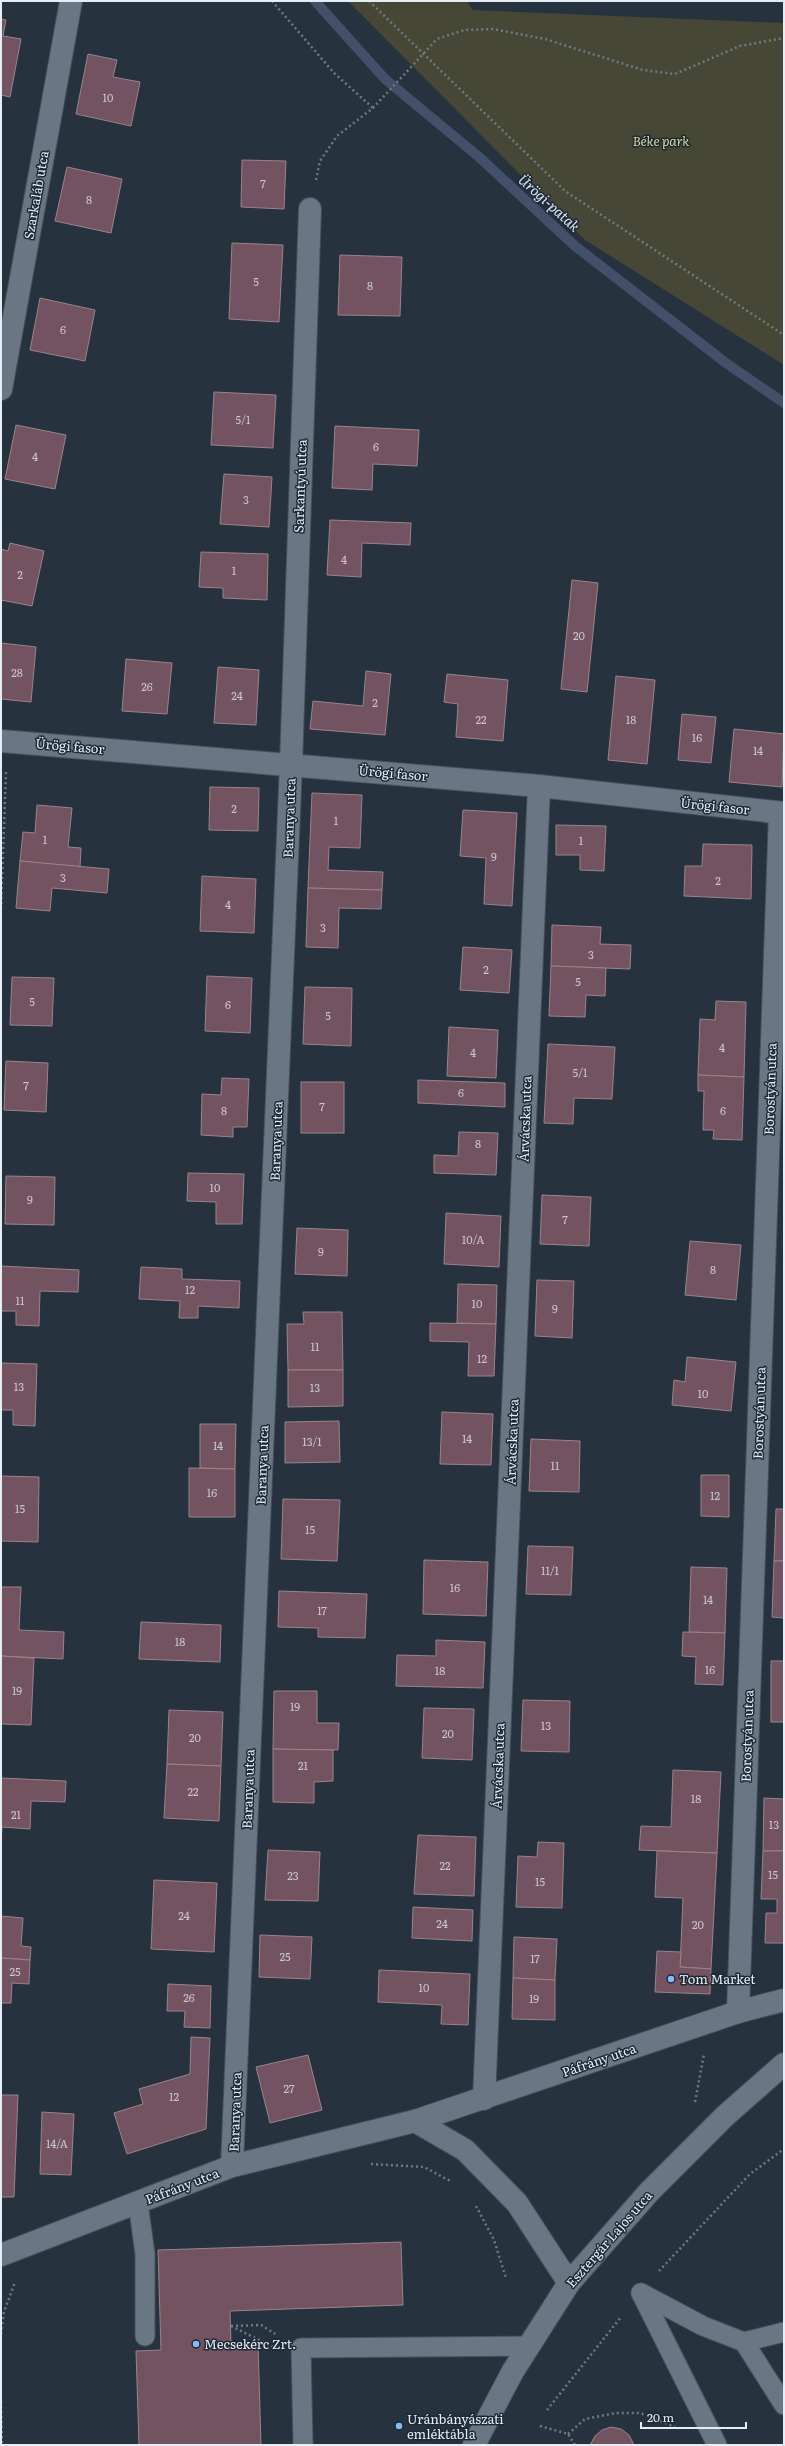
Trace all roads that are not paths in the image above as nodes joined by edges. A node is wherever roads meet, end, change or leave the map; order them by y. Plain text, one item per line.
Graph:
1 (71, 1) edge
2 (310, 209) road end
3 (1, 389) edge
4 (1, 741) edge
5 (291, 764) junction
6 (539, 786) junction
7 (782, 813) edge
8 (784, 2000) edge
9 (738, 2012) junction
10 (784, 2064) edge
11 (484, 2099) junction
12 (415, 2121) junction
13 (232, 2166) junction
14 (138, 2203) junction
15 (1, 2255) edge
16 (569, 2282) junction
17 (784, 2332) edge
18 (145, 2336) dead end
19 (744, 2342) junction
20 (529, 2346) junction
21 (784, 2405) edge
22 (303, 2445) edge
23 (474, 2445) edge
24 (716, 2445) edge

1 - 3 street, Szarkaláb utca
2 - 5 street, Sarkantyú utca
4 - 5 street, Ürögi fasor
5 - 6 street, Ürögi fasor
5 - 13 street, Baranya utca
6 - 7 street, Ürögi fasor
6 - 11 street, Árvácska utca
7 - 9 street, Borostyán utca
8 - 9 street, Páfrány utca
9 - 11 street, Páfrány utca
10 - 16 street, Esztergár Lajos utca
11 - 12 street, Páfrány utca
12 - 13 street, Páfrány utca
12 - 16 street
13 - 14 street, Páfrány utca
14 - 15 street, Páfrány utca
14 - 18 lane
16 - 20 street, Esztergár Lajos utca
17 - 19 lane
19 - 21 lane
19 - 24 lane
20 - 22 lane
20 - 23 street, Esztergár Lajos utca

